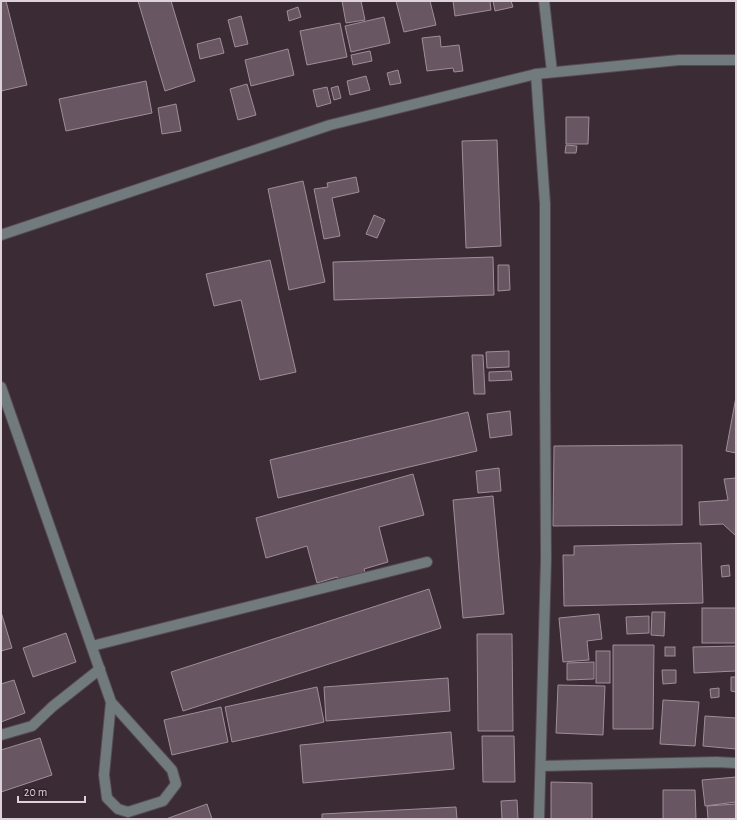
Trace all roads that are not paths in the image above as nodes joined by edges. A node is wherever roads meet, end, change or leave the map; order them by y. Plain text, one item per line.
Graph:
1 (544, 1) edge
2 (736, 60) edge
3 (552, 72) junction
4 (536, 74) junction
5 (1, 235) edge
6 (1, 387) edge
7 (427, 562) dead end
8 (92, 646) junction
9 (100, 669) junction
10 (112, 702) junction
11 (1, 735) edge
12 (736, 763) edge
13 (541, 766) junction
14 (539, 819) edge

1 - 3 street
2 - 3 street
3 - 4 street
4 - 5 street
4 - 13 street
6 - 8 street
7 - 8 street
8 - 9 street
9 - 10 street
9 - 11 street
10 - 10 street
12 - 13 street
13 - 14 street

